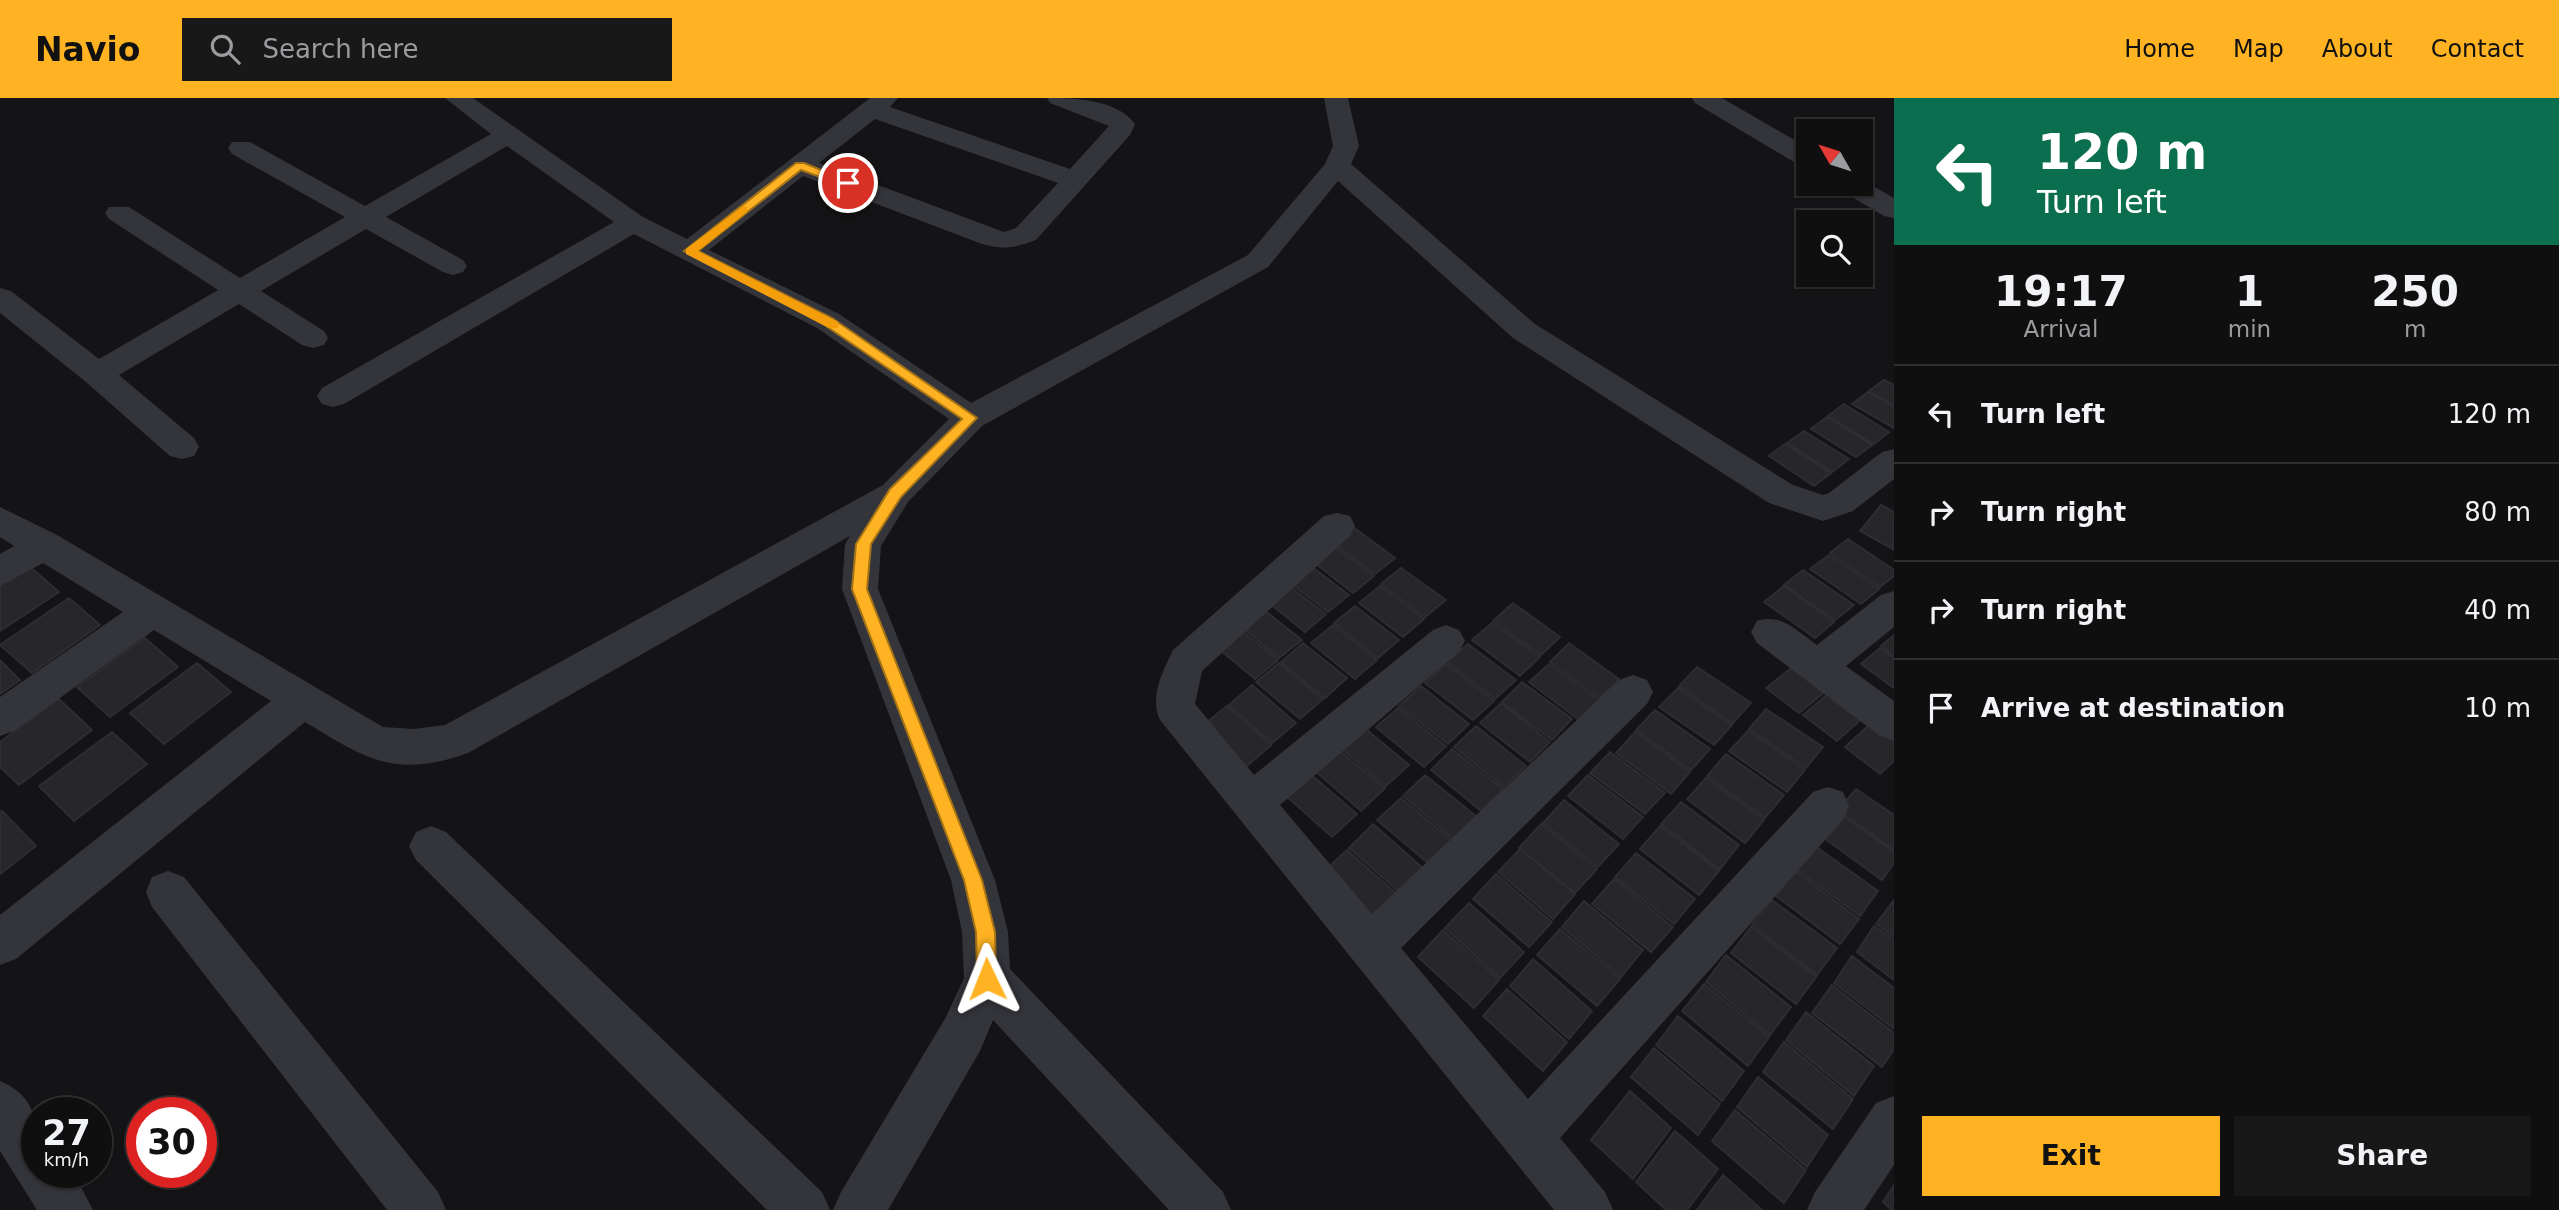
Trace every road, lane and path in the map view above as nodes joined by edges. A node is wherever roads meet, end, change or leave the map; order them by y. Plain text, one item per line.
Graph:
1 (457, 98) edge
2 (1059, 98) edge
3 (1336, 98) edge
4 (1704, 98) edge
5 (879, 103) edge
6 (509, 134) junction
7 (241, 148) dead end
8 (1796, 152) edge
9 (800, 165) junction
10 (1337, 166) junction
11 (1075, 180) junction
12 (1870, 196) edge
13 (1894, 210) edge
14 (119, 213) dead end
15 (364, 218) junction
16 (634, 223) junction
17 (690, 251) junction
18 (453, 266) dead end
19 (238, 292) junction
20 (0, 298) edge
21 (313, 338) dead end
22 (97, 374) junction
23 (333, 396) dead end
24 (970, 418) junction
25 (182, 447) dead end
26 (1894, 461) edge
27 (1880, 491) edge
28 (895, 493) junction
29 (0, 520) edge
30 (1337, 526) dead end
31 (44, 545) junction
32 (0, 572) edge
33 (1894, 606) edge
34 (154, 610) junction
35 (1770, 632) dead end
36 (1446, 641) dead end
37 (1817, 667) junction
38 (1633, 692) dead end
39 (301, 701) junction
40 (0, 719) edge
41 (1894, 724) edge
42 (1251, 803) junction
43 (1828, 806) dead end
44 (431, 846) dead end
45 (168, 892) dead end
46 (0, 943) edge
47 (1369, 948) junction
48 (987, 979) junction
49 (0, 1106) edge
50 (1894, 1121) edge
51 (21, 1138) edge
52 (1526, 1138) junction
53 (53, 1188) edge
54 (1570, 1204) edge
55 (67, 1210) edge
56 (420, 1210) edge
57 (804, 1210) edge
58 (859, 1210) edge
59 (1205, 1210) edge
60 (1833, 1210) edge

1 - 6 street
2 - 11 street
3 - 10 street
4 - 8 street
5 - 9 street
5 - 11 street
6 - 15 street
6 - 16 street
7 - 15 street
9 - 11 street
9 - 17 street
10 - 24 street
10 - 27 street
12 - 13 street
14 - 19 street
15 - 18 street
15 - 19 street
16 - 17 street
16 - 23 street
17 - 24 street
19 - 21 street
19 - 22 street
20 - 22 street
22 - 25 street
24 - 28 street
26 - 27 street
28 - 39 street
28 - 48 street
29 - 31 street
30 - 42 street
31 - 32 street
31 - 34 street
33 - 37 street
34 - 39 street
34 - 40 street
35 - 37 street
36 - 42 street
37 - 41 street
38 - 47 street
39 - 46 street
42 - 47 street
43 - 52 street
44 - 57 street
45 - 56 street
47 - 52 street
48 - 58 street
48 - 59 street
49 - 51 street
50 - 60 street
52 - 54 street
53 - 55 street

